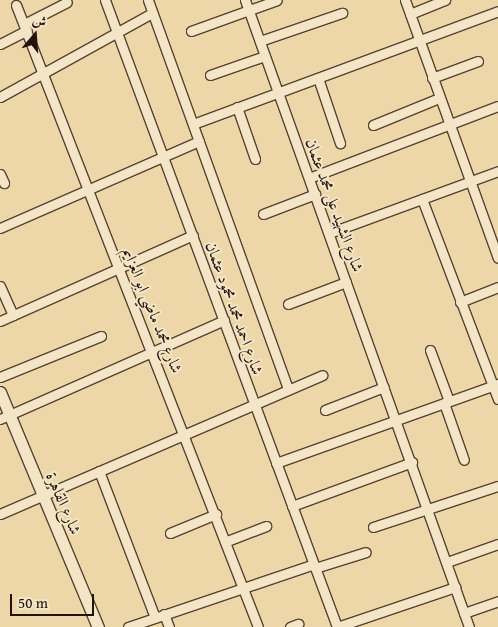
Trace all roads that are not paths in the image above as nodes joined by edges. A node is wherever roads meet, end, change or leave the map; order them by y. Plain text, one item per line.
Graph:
1 (105, 0) edge
2 (148, 0) edge
3 (245, 0) edge
4 (277, 0) edge
5 (405, 0) edge
6 (445, 0) edge
7 (67, 2) dead end
8 (16, 5) dead end
9 (249, 10) junction
10 (498, 11) edge
11 (152, 13) junction
12 (342, 13) dead end
13 (410, 14) junction
14 (26, 27) junction
15 (191, 31) dead end
16 (116, 32) junction
17 (419, 40) junction
18 (260, 41) junction
19 (0, 44) edge
20 (265, 56) junction
21 (478, 61) dead end
22 (44, 71) junction
23 (210, 75) dead end
24 (318, 78) junction
25 (432, 78) junction
26 (278, 92) junction
27 (0, 97) edge
28 (439, 98) junction
29 (498, 106) edge
30 (237, 108) junction
31 (193, 124) junction
32 (373, 125) dead end
33 (448, 125) junction
34 (199, 141) junction
35 (340, 143) dead end
36 (164, 157) junction
37 (254, 160) dead end
38 (498, 171) edge
39 (0, 174) edge
40 (309, 178) junction
41 (469, 181) junction
42 (4, 183) dead end
43 (89, 190) junction
44 (315, 194) junction
45 (422, 199) junction
46 (263, 214) dead end
47 (0, 228) edge
48 (329, 233) junction
49 (494, 234) edge
50 (192, 235) junction
51 (498, 258) edge
52 (120, 268) junction
53 (346, 282) junction
54 (0, 286) edge
55 (498, 287) edge
56 (460, 302) junction
57 (288, 304) dead end
58 (13, 316) junction
59 (224, 320) junction
60 (0, 321) edge
61 (101, 336) dead end
62 (430, 350) dead end
63 (153, 352) junction
64 (322, 375) dead end
65 (0, 377) edge
66 (495, 385) edge
67 (384, 387) junction
68 (288, 389) junction
69 (0, 392) edge
70 (498, 399) edge
71 (447, 402) junction
72 (254, 404) junction
73 (324, 410) dead end
74 (5, 417) edge
75 (397, 420) junction
76 (186, 432) junction
77 (464, 460) dead end
78 (412, 462) junction
79 (276, 463) junction
80 (98, 471) junction
81 (498, 486) edge
82 (43, 496) junction
83 (292, 506) junction
84 (428, 509) junction
85 (0, 514) edge
86 (216, 514) junction
87 (266, 526) dead end
88 (373, 527) dead end
89 (170, 533) dead end
90 (227, 542) junction
91 (498, 544) edge
92 (366, 552) dead end
93 (447, 562) junction
94 (314, 566) junction
95 (455, 587) junction
96 (244, 588) junction
97 (498, 601) edge
98 (464, 613) junction
99 (160, 616) junction
100 (98, 627) edge
101 (128, 627) edge
102 (169, 627) edge
103 (258, 627) edge
104 (337, 627) edge
105 (469, 627) edge

1 - 16 street, شارع احمد محمد محمود عثمان
2 - 11 street
3 - 9 street, شارع الشهيد على محمد عثمان
4 - 9 street
5 - 13 street
6 - 13 street
7 - 14 street
8 - 14 street, شارع محمد ماضي ابو العزايم
9 - 15 street
9 - 18 street, شارع الشهيد على محمد عثمان
10 - 17 street
11 - 16 street
11 - 31 street
12 - 18 street
13 - 17 street
14 - 19 street
14 - 22 street, شارع محمد ماضي ابو العزايم
16 - 22 street
16 - 36 street, شارع احمد محمد محمود عثمان
17 - 24 street
17 - 25 street
18 - 20 street, شارع الشهيد على محمد عثمان
20 - 23 street
20 - 26 street, شارع الشهيد على محمد عثمان
21 - 25 street
22 - 27 street
22 - 43 street, شارع محمد ماضي ابو العزايم
24 - 26 street
24 - 35 street
25 - 28 street
26 - 30 street
26 - 40 street, شارع الشهيد على محمد عثمان
28 - 32 street
28 - 33 street
29 - 33 street
30 - 31 street
30 - 37 street
31 - 34 street
33 - 40 street
33 - 41 street
34 - 36 street
34 - 68 street
36 - 43 street
36 - 50 street, شارع احمد محمد محمود عثمان
38 - 41 street
39 - 42 street
40 - 44 street, شارع الشهيد على محمد عثمان
41 - 45 street
41 - 49 street
43 - 47 street
43 - 52 street, شارع محمد ماضي ابو العزايم
44 - 46 street
44 - 48 street, شارع الشهيد على محمد عثمان
45 - 48 street
45 - 56 street
48 - 53 street, شارع الشهيد على محمد عثمان
49 - 51 street
50 - 52 street
50 - 59 street, شارع احمد محمد محمود عثمان
52 - 58 street
52 - 63 street, شارع محمد ماضي ابو العزايم
53 - 57 street
53 - 67 street, شارع الشهيد على محمد عثمان
54 - 58 street
55 - 56 street
56 - 66 street
58 - 60 street
59 - 63 street
59 - 72 street, شارع احمد محمد محمود عثمان
61 - 65 street
62 - 71 street
63 - 74 street
63 - 76 street, شارع محمد ماضي ابو العزايم
64 - 68 street
66 - 70 street
66 - 71 street
67 - 73 street
67 - 75 street, شارع الشهيد على محمد عثمان
68 - 72 street
69 - 74 street, شارع القاهرة
71 - 75 street
71 - 77 street
72 - 76 street
72 - 79 street, شارع احمد محمد محمود عثمان
74 - 82 street, شارع القاهرة
75 - 78 street, شارع الشهيد على محمد عثمان
75 - 79 street
76 - 80 street
76 - 86 street, شارع محمد ماضي ابو العزايم
78 - 83 street
78 - 84 street, شارع الشهيد على محمد عثمان
79 - 83 street, شارع احمد محمد محمود عثمان
80 - 82 street
80 - 99 street
81 - 84 street
82 - 85 street
82 - 100 street, شارع القاهرة
83 - 94 street, شارع احمد محمد محمود عثمان
84 - 88 street
84 - 93 street, شارع الشهيد على محمد عثمان
86 - 89 street
86 - 90 street, شارع محمد ماضي ابو العزايم
87 - 90 street
90 - 96 street, شارع محمد ماضي ابو العزايم
91 - 93 street
92 - 94 street
93 - 95 street, شارع الشهيد على محمد عثمان
94 - 96 street
94 - 104 street, شارع احمد محمد محمود عثمان
95 - 98 street, شارع الشهيد على محمد عثمان
95 - 104 street
96 - 99 street
96 - 103 street, شارع محمد ماضي ابو العزايم
97 - 98 street
98 - 105 street, شارع الشهيد على محمد عثمان
99 - 101 street
99 - 102 street

